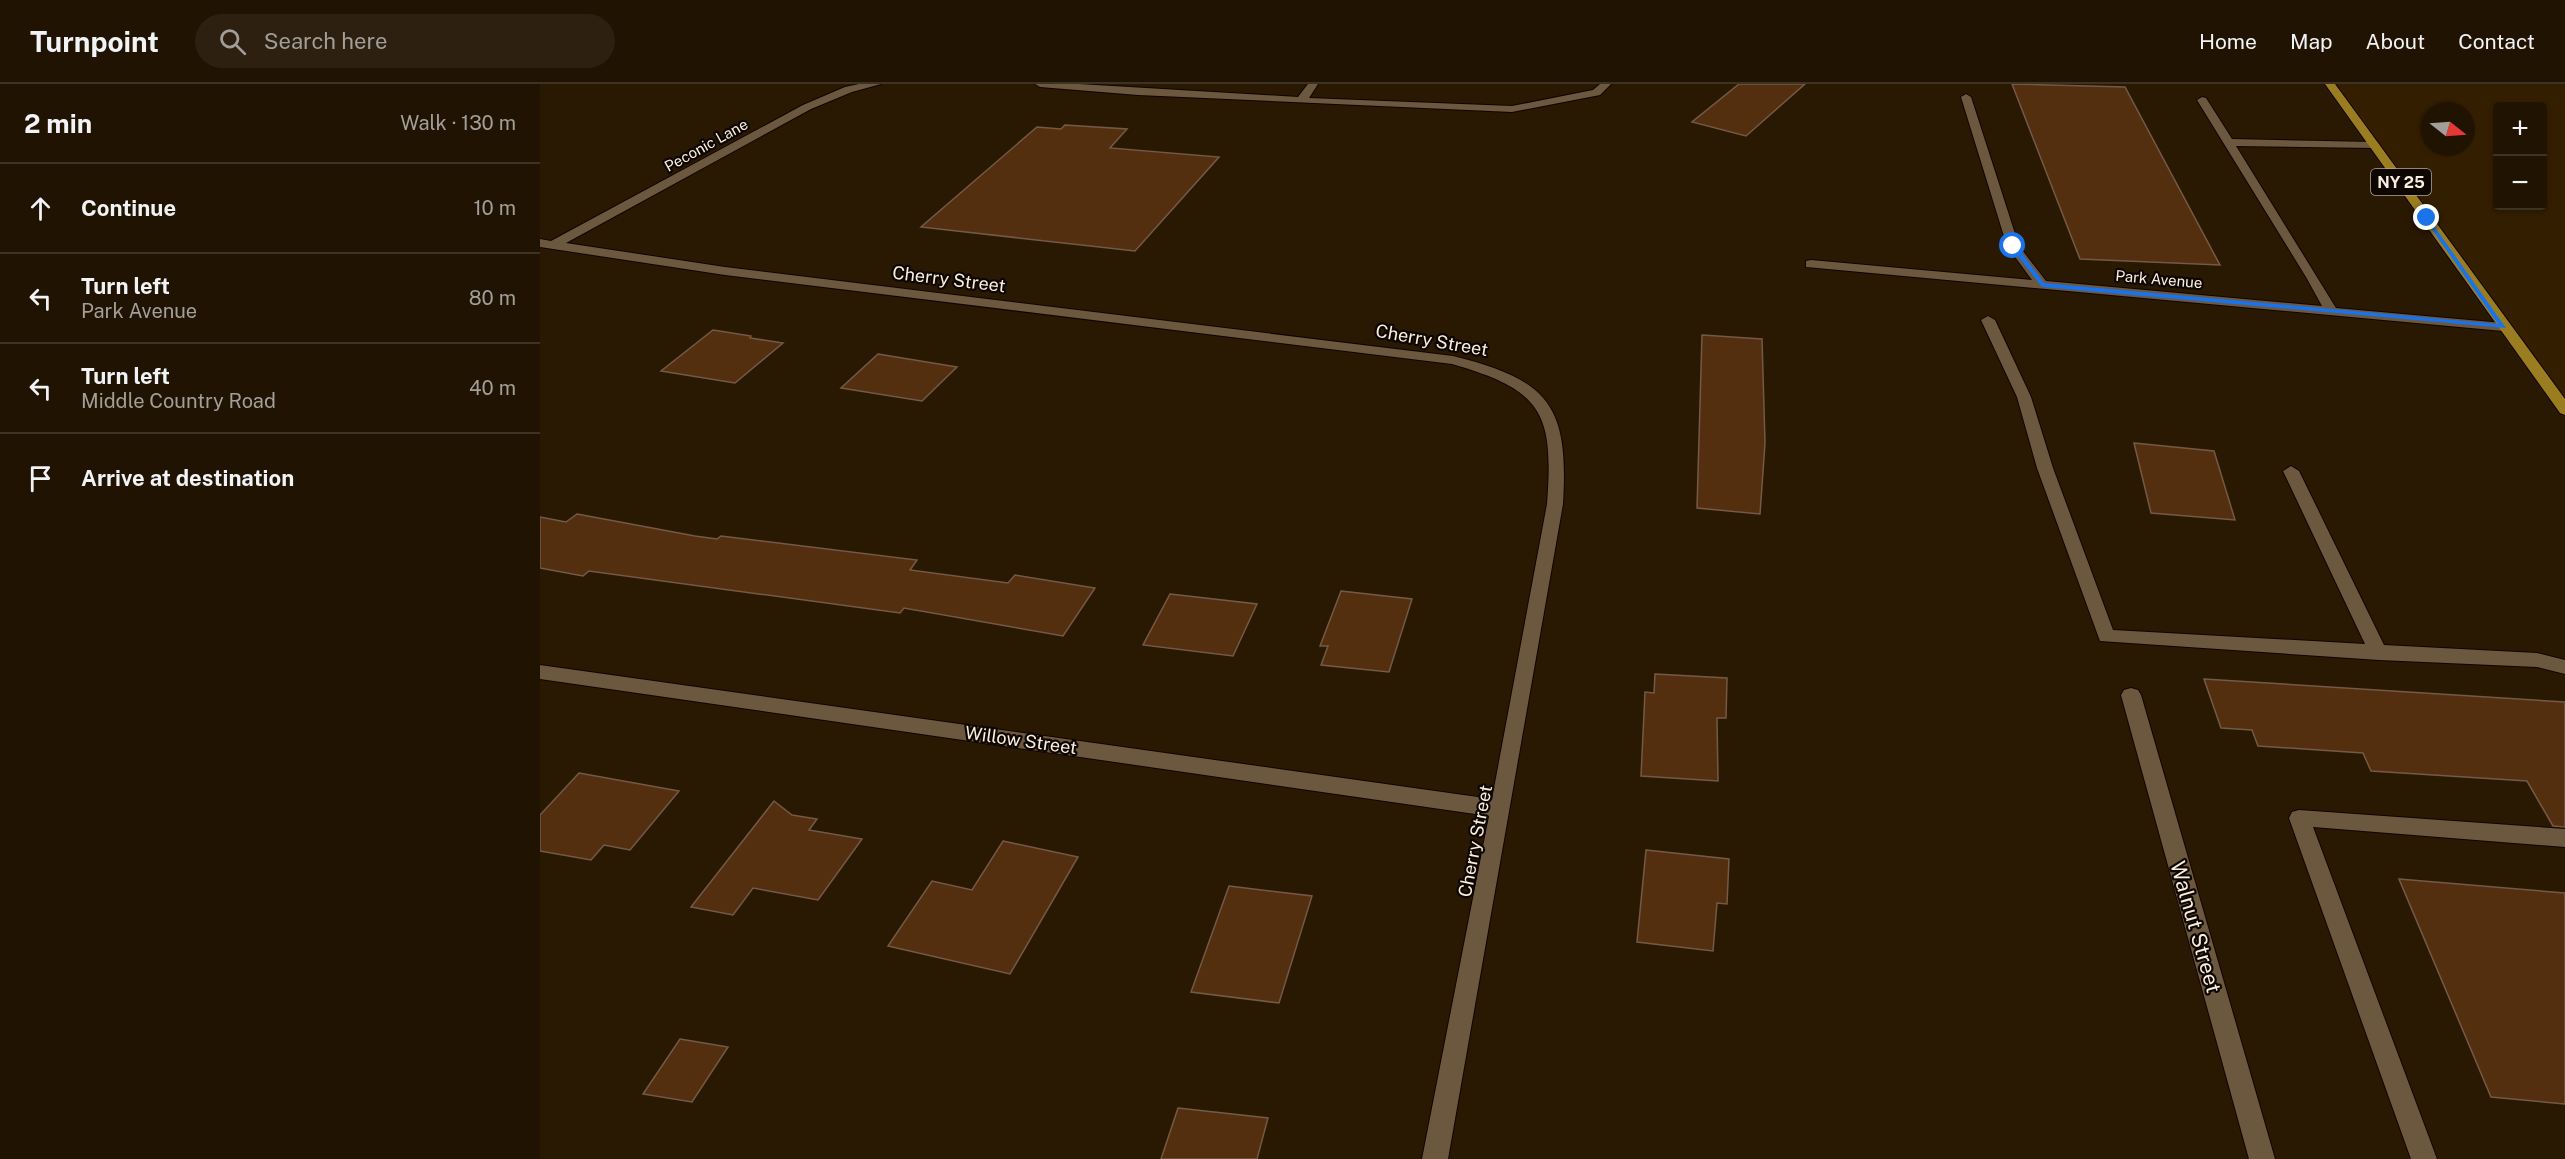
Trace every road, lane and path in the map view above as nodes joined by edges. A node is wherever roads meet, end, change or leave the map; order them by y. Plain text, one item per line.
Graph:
1 (876, 84) edge
2 (1040, 84) edge
3 (1313, 84) edge
4 (1606, 84) edge
5 (2330, 84) edge
6 (1966, 97) dead end
7 (1302, 99) junction
8 (2202, 100) dead end
9 (2228, 142) junction
10 (2374, 145) junction
11 (547, 243) edge
12 (1812, 264) dead end
13 (2042, 285) junction
14 (2331, 311) junction
15 (1988, 320) dead end
16 (2504, 327) junction
17 (2565, 410) edge
18 (2291, 471) dead end
19 (2379, 653) junction
20 (2565, 667) edge
21 (540, 672) edge
22 (2131, 695) dead end
23 (1502, 809) junction
24 (2565, 838) edge
25 (1435, 1159) edge
26 (2262, 1159) edge
27 (2424, 1159) edge

1 - 11 street, Peconic Lane
2 - 7 street
3 - 7 street
4 - 7 street
5 - 10 main road, NY 25
6 - 13 street
8 - 9 street
9 - 10 street
9 - 14 street
10 - 16 main road, NY 25
11 - 23 street, Cherry Street
12 - 13 street, Park Avenue
13 - 14 street, Park Avenue
14 - 16 street, Park Avenue
15 - 19 street
16 - 17 main road, NY 25
18 - 19 street
19 - 20 street
21 - 23 street, Willow Street
22 - 26 street, Walnut Street
23 - 25 street, Cherry Street
24 - 27 street

